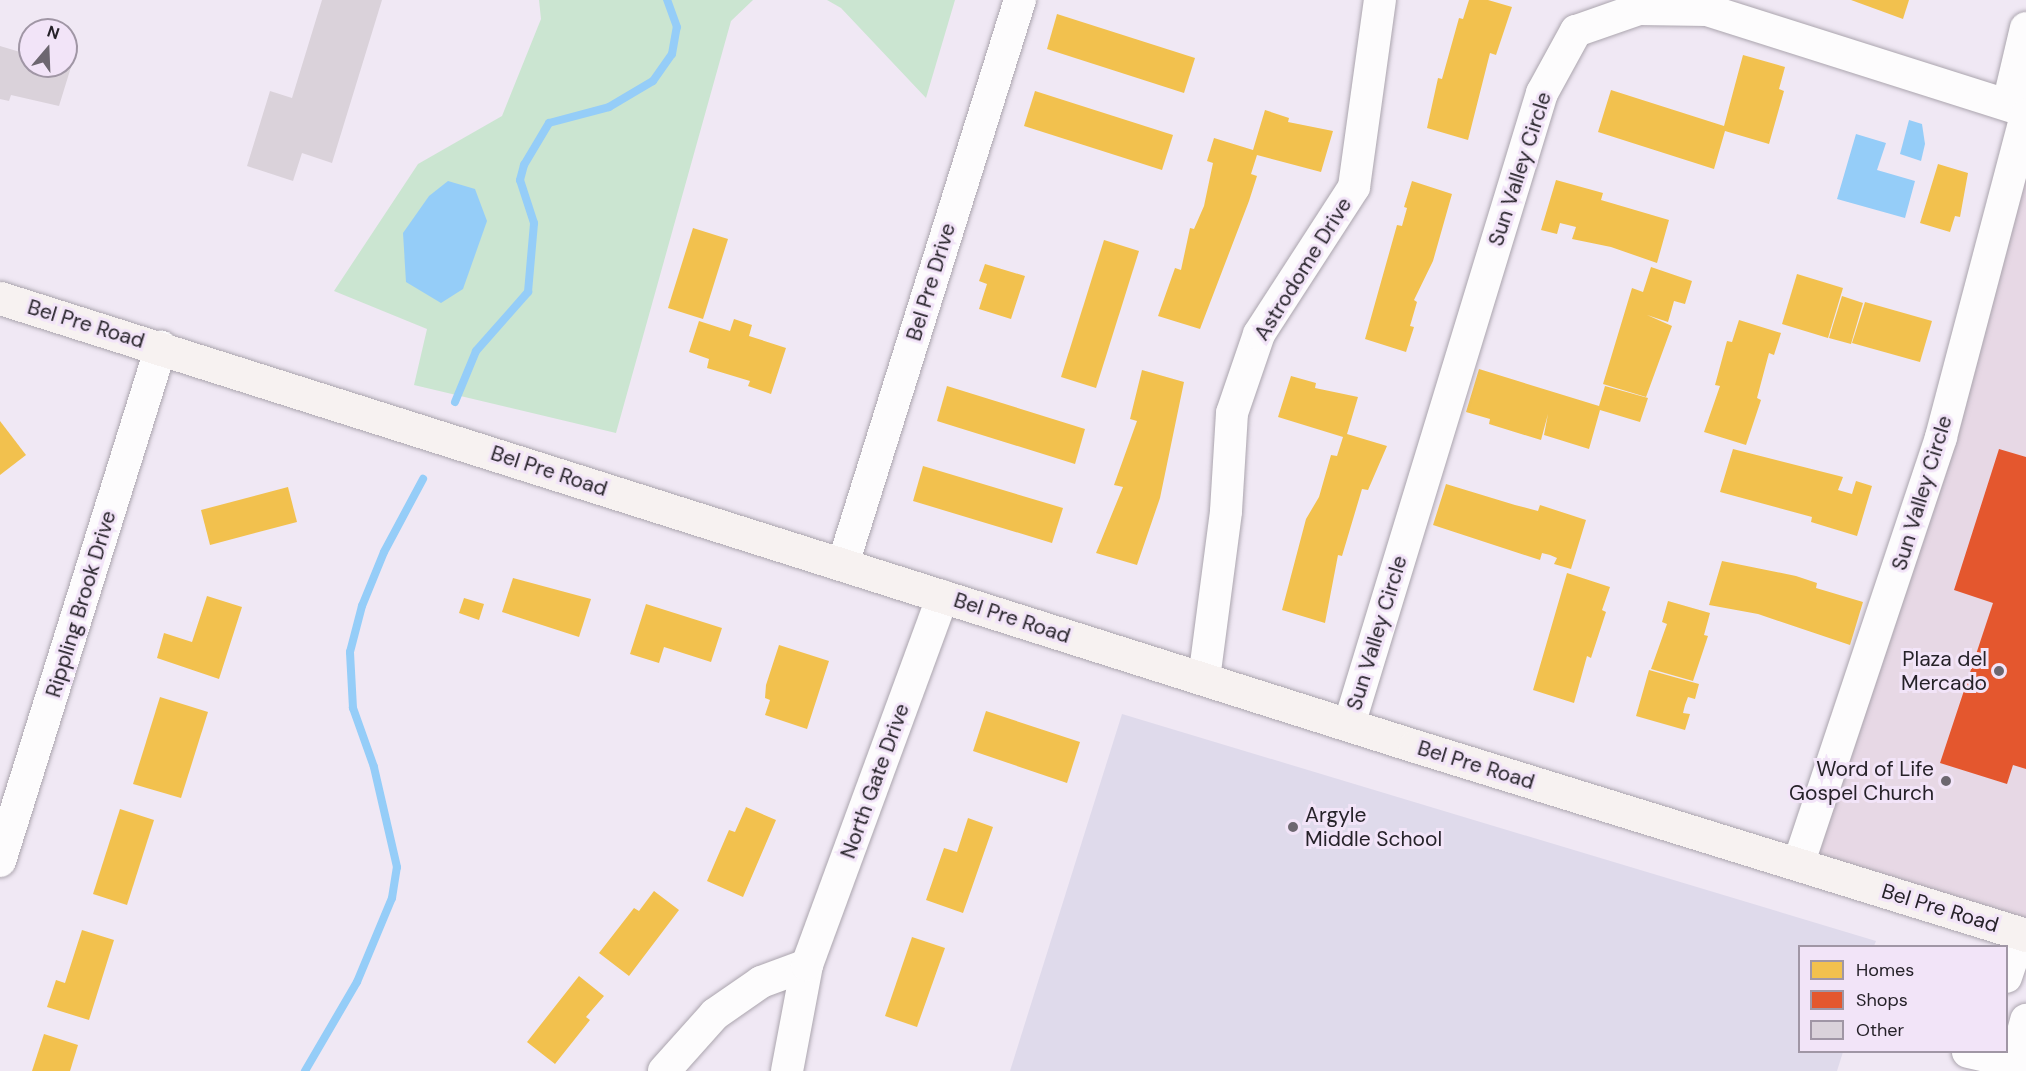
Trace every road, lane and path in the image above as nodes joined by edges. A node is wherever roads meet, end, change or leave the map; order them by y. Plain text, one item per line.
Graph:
1 (1020, 0) edge
2 (1380, 0) edge
3 (1708, 5) edge
4 (2026, 28) edge
5 (2020, 110) edge
6 (0, 298) edge
7 (161, 348) junction
8 (843, 564) junction
9 (943, 596) junction
10 (1204, 679) junction
11 (1349, 725) junction
12 (0, 861) edge
13 (1798, 865) junction
14 (2023, 934) edge
15 (807, 965) junction
16 (2008, 973) edge
17 (2026, 1020) edge
18 (1972, 1053) edge
19 (2007, 1062) edge
20 (664, 1071) edge
21 (787, 1071) edge

1 - 8 street, Bel Pre Drive
2 - 10 street, Astrodome Drive
3 - 5 street, Sun Valley Circle
3 - 11 street, Sun Valley Circle
4 - 5 street
5 - 13 street, Sun Valley Circle
6 - 7 main road, Bel Pre Road
7 - 8 main road, Bel Pre Road
7 - 12 street, Rippling Brook Drive
8 - 9 main road, Bel Pre Road
9 - 10 main road, Bel Pre Road
9 - 15 street, North Gate Drive
10 - 11 main road, Bel Pre Road
11 - 13 main road, Bel Pre Road
13 - 14 main road, Bel Pre Road
14 - 16 street
15 - 20 street
15 - 21 street, North Gate Drive
17 - 19 street
18 - 19 street

